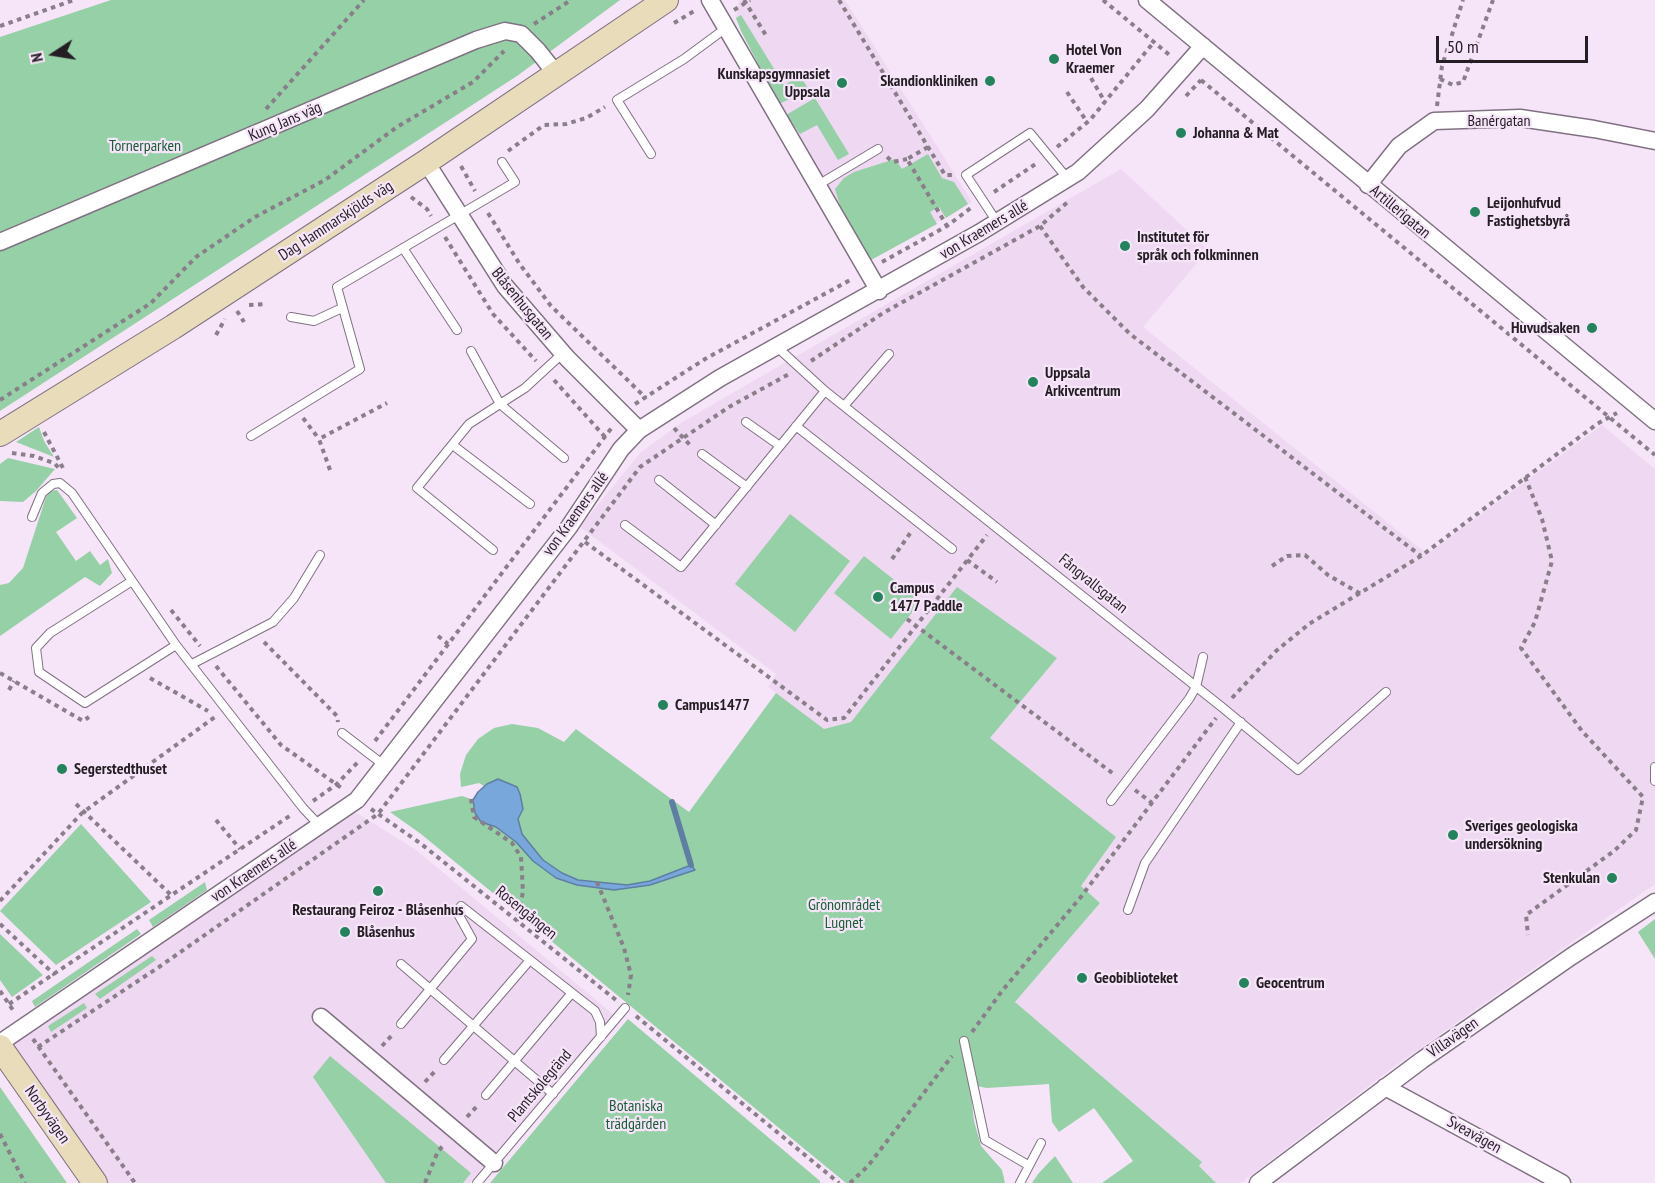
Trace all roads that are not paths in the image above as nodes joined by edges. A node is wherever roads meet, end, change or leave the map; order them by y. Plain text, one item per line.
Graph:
1 (666, 0) edge
2 (710, 0) edge
3 (1147, 0) edge
4 (726, 28) junction
5 (1203, 46) junction
6 (557, 75) junction
7 (1655, 141) edge
8 (878, 149) road end
9 (651, 154) dead end
10 (426, 162) junction
11 (502, 162) road end
12 (1068, 178) junction
13 (818, 185) junction
14 (1368, 185) junction
15 (459, 215) junction
16 (997, 222) junction
17 (0, 242) edge
18 (403, 248) junction
19 (879, 291) junction
20 (342, 308) junction
21 (291, 316) dead end
22 (457, 330) dead end
23 (777, 347) junction
24 (471, 351) dead end
25 (563, 353) junction
26 (889, 354) dead end
27 (825, 391) junction
28 (501, 404) junction
29 (844, 406) junction
30 (1655, 421) edge
31 (746, 422) dead end
32 (796, 426) junction
33 (639, 430) junction
34 (0, 434) edge
35 (251, 436) dead end
36 (454, 446) junction
37 (780, 446) junction
38 (702, 454) dead end
39 (564, 458) dead end
40 (659, 480) dead end
41 (747, 487) junction
42 (530, 504) dead end
43 (32, 517) dead end
44 (625, 525) dead end
45 (716, 525) junction
46 (952, 549) dead end
47 (494, 550) dead end
48 (320, 555) dead end
49 (132, 581) junction
50 (176, 645) junction
51 (1203, 657) dead end
52 (192, 664) junction
53 (1196, 687) junction
54 (1386, 692) dead end
55 (1241, 722) junction
56 (342, 733) road end
57 (385, 766) junction
58 (1655, 767) edge
59 (1655, 782) edge
60 (1111, 801) dead end
61 (320, 826) junction
62 (1655, 902) edge
63 (1128, 910) dead end
64 (530, 960) junction
65 (401, 964) dead end
66 (430, 990) junction
67 (571, 994) junction
68 (625, 1008) road end
69 (321, 1017) dead end
70 (402, 1024) road end
71 (473, 1026) junction
72 (601, 1037) junction
73 (964, 1041) road end
74 (0, 1045) edge
75 (444, 1060) road end
76 (515, 1061) junction
77 (1385, 1087) junction
78 (553, 1094) junction
79 (486, 1095) dead end
80 (1041, 1143) dead end
81 (494, 1163) junction
82 (1028, 1165) junction
83 (95, 1183) edge
84 (477, 1183) edge
85 (1020, 1183) edge
86 (1257, 1183) edge
87 (1562, 1183) edge

1 - 6 street, Dag Hammarskjölds väg
2 - 4 street
3 - 5 street, Artillerigatan
4 - 9 lane
4 - 13 street
5 - 12 street, von Kraemers allé
5 - 14 street, Artillerigatan
6 - 10 street, Dag Hammarskjölds väg
6 - 17 street, Kung Jans väg
7 - 14 street, Banérgatan
8 - 13 lane
10 - 15 street, Blåsenhusgatan
10 - 34 street, Dag Hammarskjölds väg
11 - 15 lane
12 - 16 street, von Kraemers allé
12 - 16 lane
13 - 19 street
14 - 30 street, Artillerigatan
15 - 18 lane
15 - 25 street, Blåsenhusgatan
16 - 19 street, von Kraemers allé
18 - 20 lane
18 - 22 lane
19 - 23 street, von Kraemers allé
20 - 21 lane
20 - 35 lane
23 - 27 lane, Fångvallsgatan
23 - 33 street, von Kraemers allé
24 - 28 lane
25 - 28 lane
25 - 33 street, Blåsenhusgatan
26 - 29 lane
27 - 29 lane, Fångvallsgatan
27 - 32 lane
28 - 36 lane
28 - 39 lane
29 - 53 lane, Fångvallsgatan
31 - 37 lane
32 - 37 lane
32 - 46 lane
33 - 57 street, von Kraemers allé
36 - 42 lane
36 - 47 lane
37 - 41 lane
38 - 41 lane
40 - 45 lane
41 - 45 lane
43 - 49 lane
44 - 45 lane
48 - 52 lane
49 - 50 lane
49 - 50 lane
50 - 52 lane
51 - 53 lane
52 - 61 lane
53 - 55 lane, Fångvallsgatan
53 - 60 lane
54 - 55 lane, Fångvallsgatan
55 - 63 lane
56 - 57 lane
57 - 61 street, von Kraemers allé
58 - 59 lane
61 - 74 street, von Kraemers allé
62 - 77 street, Villavägen
64 - 66 lane
64 - 67 lane
64 - 71 lane
65 - 66 lane
66 - 70 lane
66 - 71 lane
67 - 72 lane
67 - 76 lane
68 - 72 lane, Plantskolegränd
69 - 81 street
71 - 75 lane
71 - 76 lane
72 - 78 lane, Plantskolegränd
73 - 82 lane
74 - 83 street, Norbyvägen
76 - 78 lane
76 - 79 lane
77 - 86 street, Villavägen
77 - 87 street, Sveavägen
78 - 81 lane, Plantskolegränd
80 - 82 lane
81 - 84 lane, Plantskolegränd
82 - 85 lane

